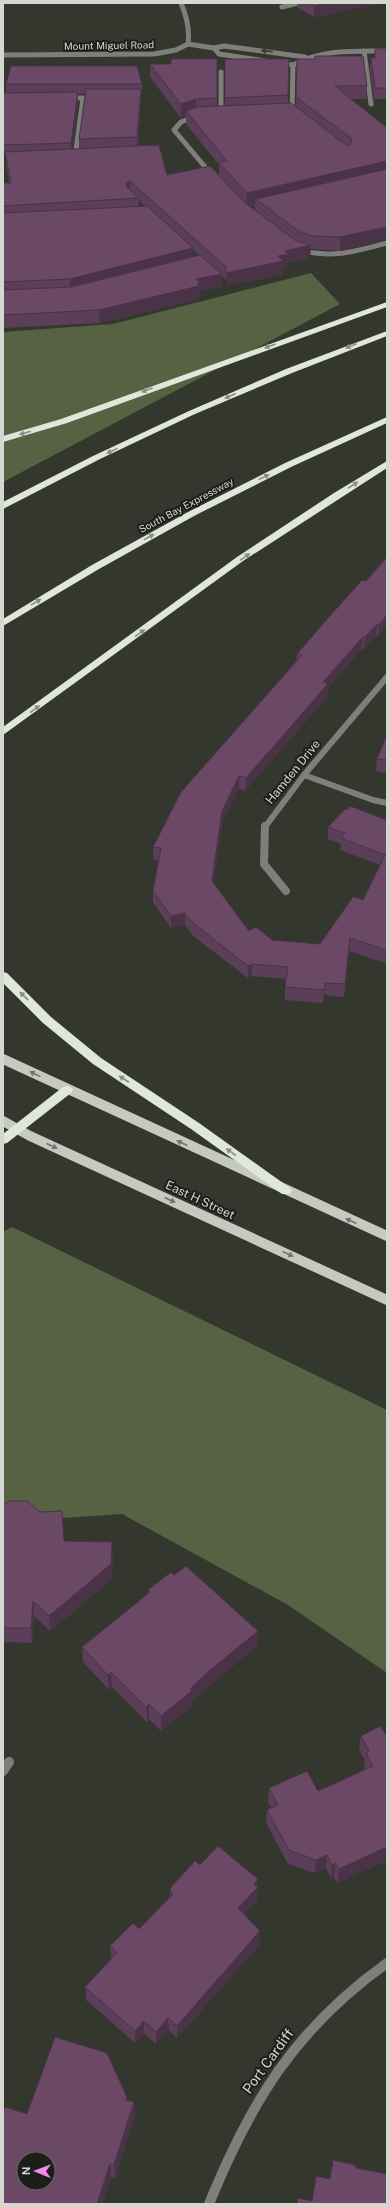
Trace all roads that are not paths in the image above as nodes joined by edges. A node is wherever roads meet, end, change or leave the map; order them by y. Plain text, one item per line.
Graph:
1 (181, 3) edge
2 (298, 3) edge
3 (282, 6) dead end
4 (188, 44) junction
5 (214, 48) junction
6 (364, 51) junction
7 (387, 51) edge
8 (3, 56) edge
9 (305, 57) junction
10 (293, 64) junction
11 (221, 72) dead end
12 (67, 98) edge
13 (83, 98) junction
14 (90, 98) edge
15 (371, 104) dead end
16 (284, 112) edge
17 (292, 112) junction
18 (214, 115) edge
19 (220, 115) junction
20 (228, 115) edge
21 (202, 116) edge
22 (298, 117) edge
23 (75, 157) junction
24 (83, 157) edge
25 (67, 158) edge
26 (217, 181) edge
27 (387, 243) edge
28 (292, 246) edge
29 (387, 304) edge
30 (387, 332) edge
31 (387, 420) edge
32 (3, 439) edge
33 (387, 464) edge
34 (3, 506) edge
35 (3, 623) edge
36 (386, 678) edge
37 (3, 732) edge
38 (304, 775) junction
39 (387, 803) edge
40 (286, 891) dead end
41 (3, 976) edge
42 (3, 1059) edge
43 (67, 1090) junction
44 (3, 1121) edge
45 (17, 1129) junction
46 (3, 1140) edge
47 (286, 1191) junction
48 (387, 1236) edge
49 (387, 1300) edge
50 (387, 1962) edge
51 (209, 2204) edge

1 - 4 street
2 - 3 street
4 - 5 street, Mount Miguel Road
4 - 8 street, Mount Miguel Road
9 -> 5 street, Mount Miguel Road
5 - 10 street, Mount Miguel Road
6 - 7 street
6 - 9 street
6 - 15 street
9 - 10 street
10 - 17 street
11 - 19 street
12 - 13 street
13 - 14 street
13 - 23 street
16 - 17 street
17 - 22 street
18 - 19 street
19 - 20 street
21 - 26 street
23 - 24 street
23 - 25 street
27 - 28 street
29 -> 32 highway
30 -> 34 highway
35 -> 31 highway, South Bay Expressway
37 -> 33 highway
36 - 38 street, Hamden Drive
38 - 39 street
38 - 40 street, Hamden Drive
47 -> 41 highway
43 -> 42 main road
43 - 45 highway
47 -> 43 main road
44 - 45 main road, East H Street
45 - 46 highway
45 -> 49 main road, East H Street
48 -> 47 main road
50 - 51 street, Port Cardiff

